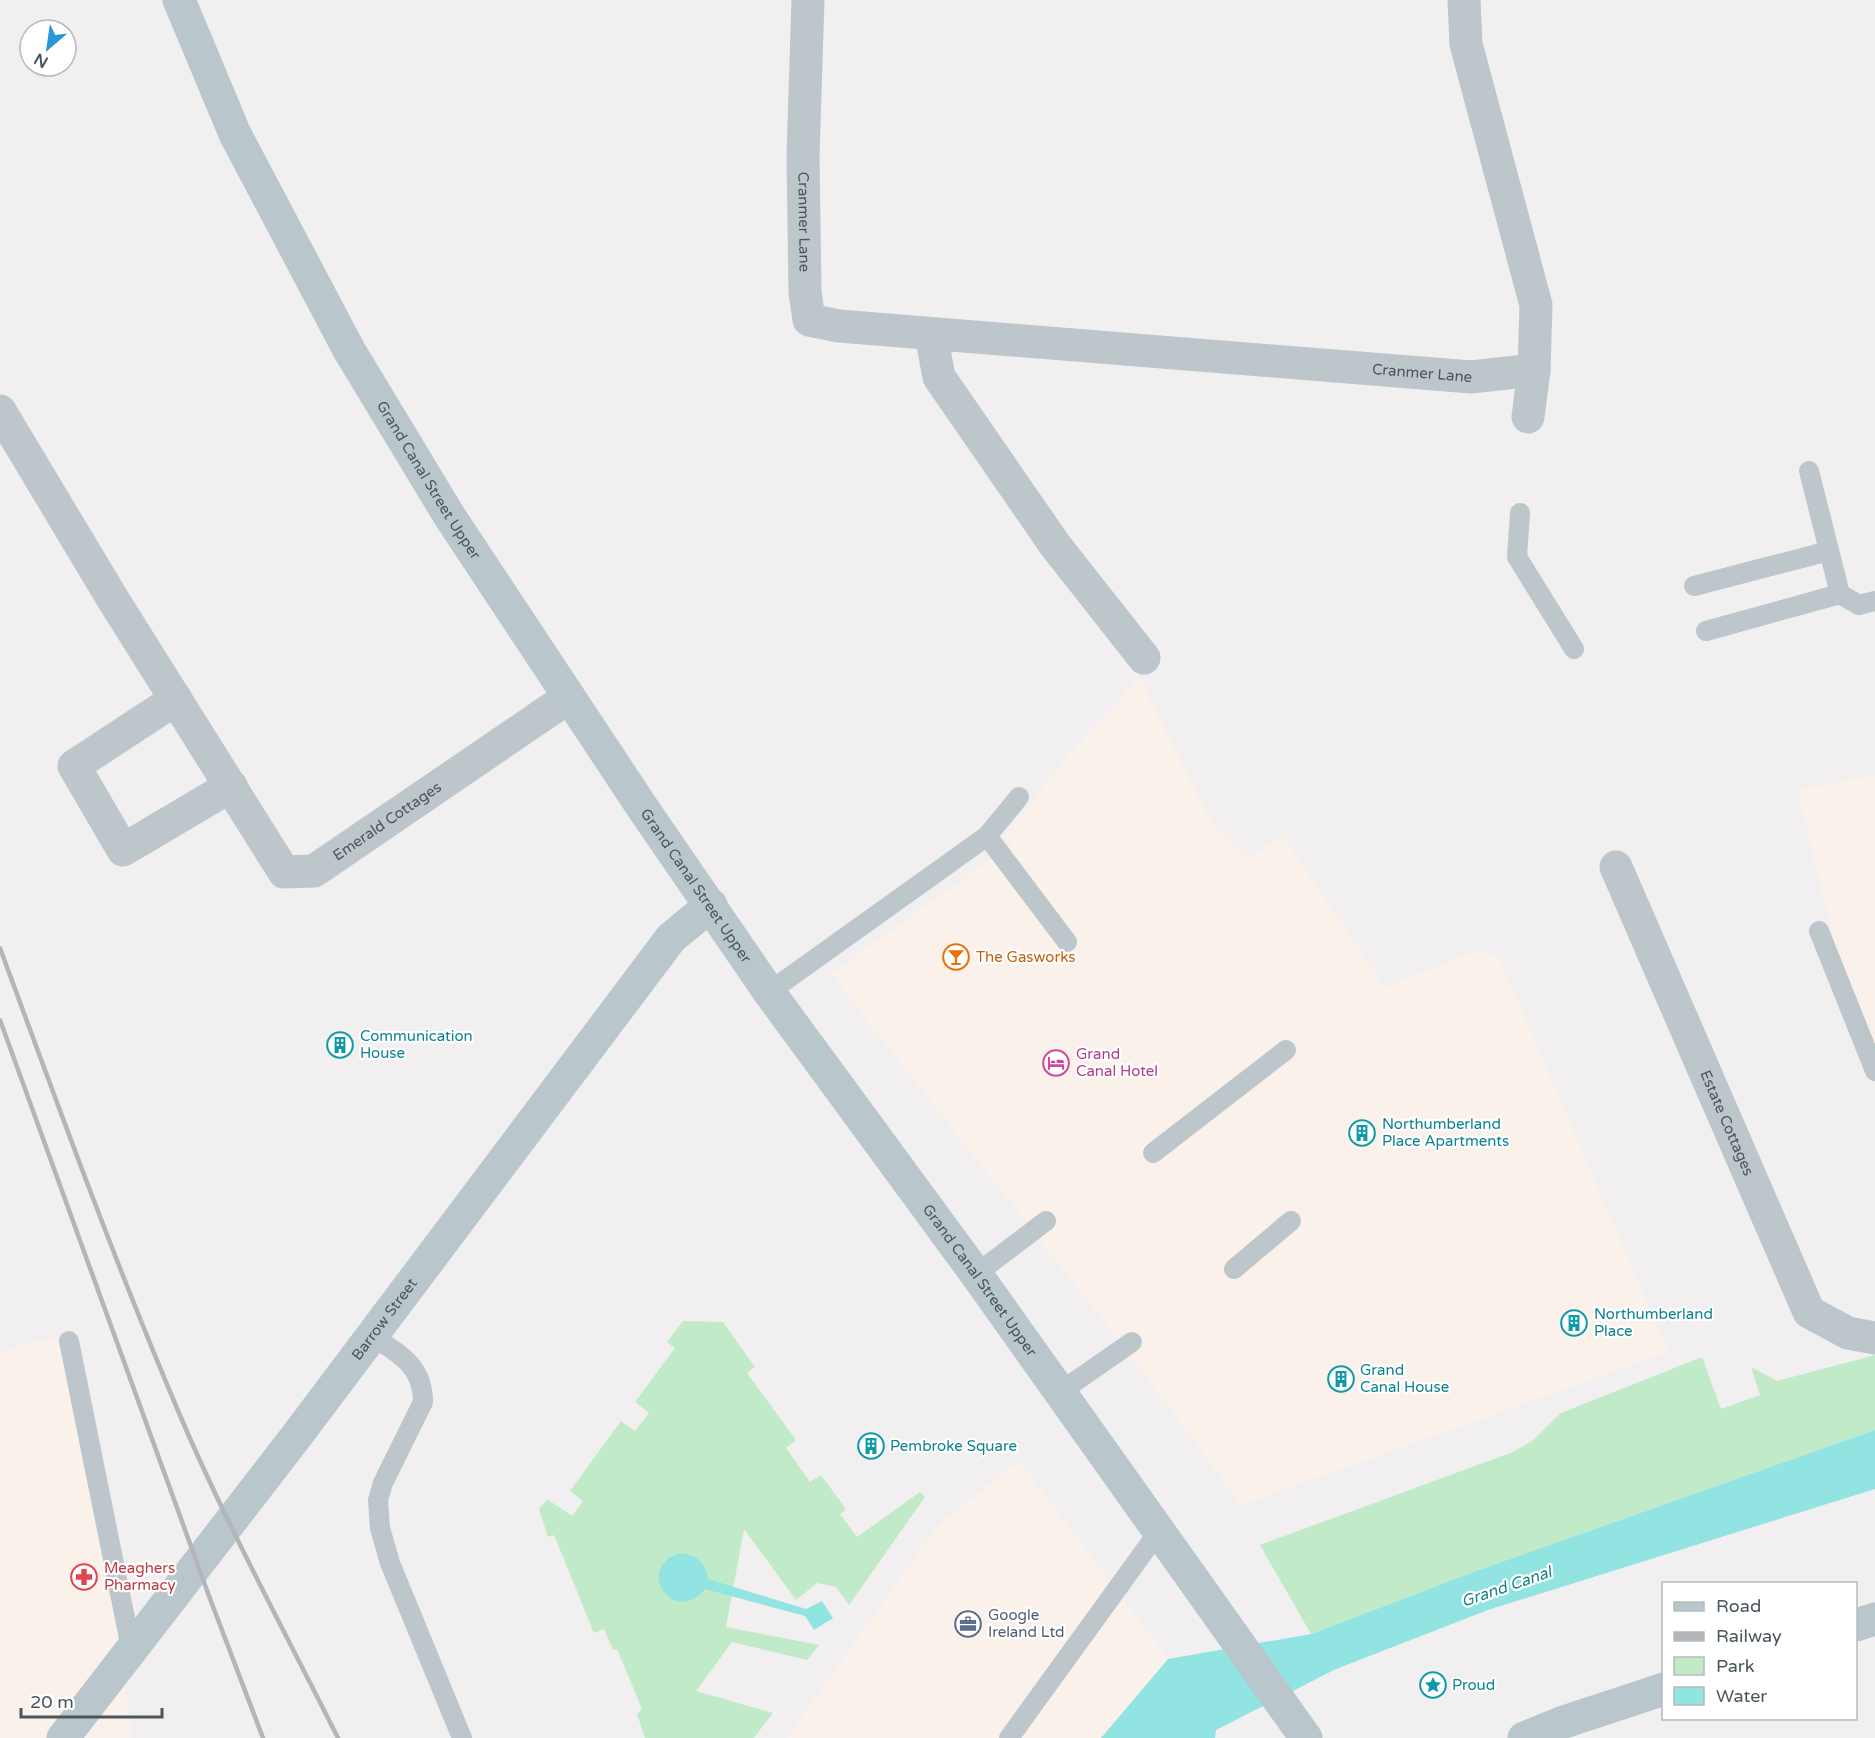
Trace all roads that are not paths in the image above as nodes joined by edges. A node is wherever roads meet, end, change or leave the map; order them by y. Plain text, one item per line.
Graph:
1 (179, 0) edge
2 (808, 0) edge
3 (1464, 0) edge
4 (930, 334) junction
5 (1534, 370) junction
6 (0, 411) edge
7 (1527, 425) dead end
8 (1809, 471) dead end
9 (1520, 513) dead end
10 (1829, 551) junction
11 (1694, 586) dead end
12 (1840, 594) junction
13 (1875, 601) edge
14 (1706, 631) dead end
15 (1574, 649) dead end
16 (1144, 658) dead end
17 (569, 697) junction
18 (176, 699) junction
19 (231, 786) junction
20 (1019, 797) dead end
21 (987, 836) junction
22 (1616, 867) dead end
23 (711, 905) junction
24 (1819, 931) dead end
25 (1067, 942) dead end
26 (769, 992) junction
27 (1286, 1050) dead end
28 (1875, 1071) edge
29 (1153, 1153) dead end
30 (1046, 1221) dead end
31 (1291, 1221) dead end
32 (1234, 1269) dead end
33 (976, 1274) junction
34 (372, 1336) junction
35 (1875, 1338) edge
36 (69, 1341) dead end
37 (1132, 1342) dead end
38 (1060, 1392) junction
39 (1158, 1531) junction
40 (1875, 1619) edge
41 (1857, 1625) edge
42 (131, 1648) junction
43 (1662, 1690) edge
44 (1300, 1729) edge
45 (63, 1738) edge
46 (462, 1738) edge
47 (1009, 1738) edge
48 (1524, 1738) edge

1 - 17 main road, Grand Canal Street Upper
2 - 4 street, Cranmer Lane
3 - 5 street
4 - 5 street, Cranmer Lane
4 - 16 street
5 - 7 street
6 - 18 street, Emerald Cottages
8 - 10 lane
9 - 15 lane
10 - 11 lane
10 - 12 lane
12 - 13 lane
12 - 14 lane
17 - 19 street, Emerald Cottages
17 - 23 main road, Grand Canal Street Upper
18 - 19 street, Emerald Cottages
18 - 19 street
20 - 21 lane
21 - 25 lane
21 - 26 lane
22 - 35 street, Estate Cottages
23 - 26 main road, Grand Canal Street Upper
23 - 34 main road, Barrow Street
24 - 28 lane
26 - 33 main road, Grand Canal Street Upper
27 - 29 lane
30 - 33 lane
31 - 32 lane
33 - 38 main road, Grand Canal Street Upper
34 - 42 main road, Barrow Street
34 - 46 lane
36 - 42 lane
37 - 38 lane
38 - 39 main road, Grand Canal Street Upper
39 - 44 main road, Grand Canal Street Upper
39 - 47 lane
40 - 41 main road
42 - 45 main road, Barrow Street
43 - 48 main road

